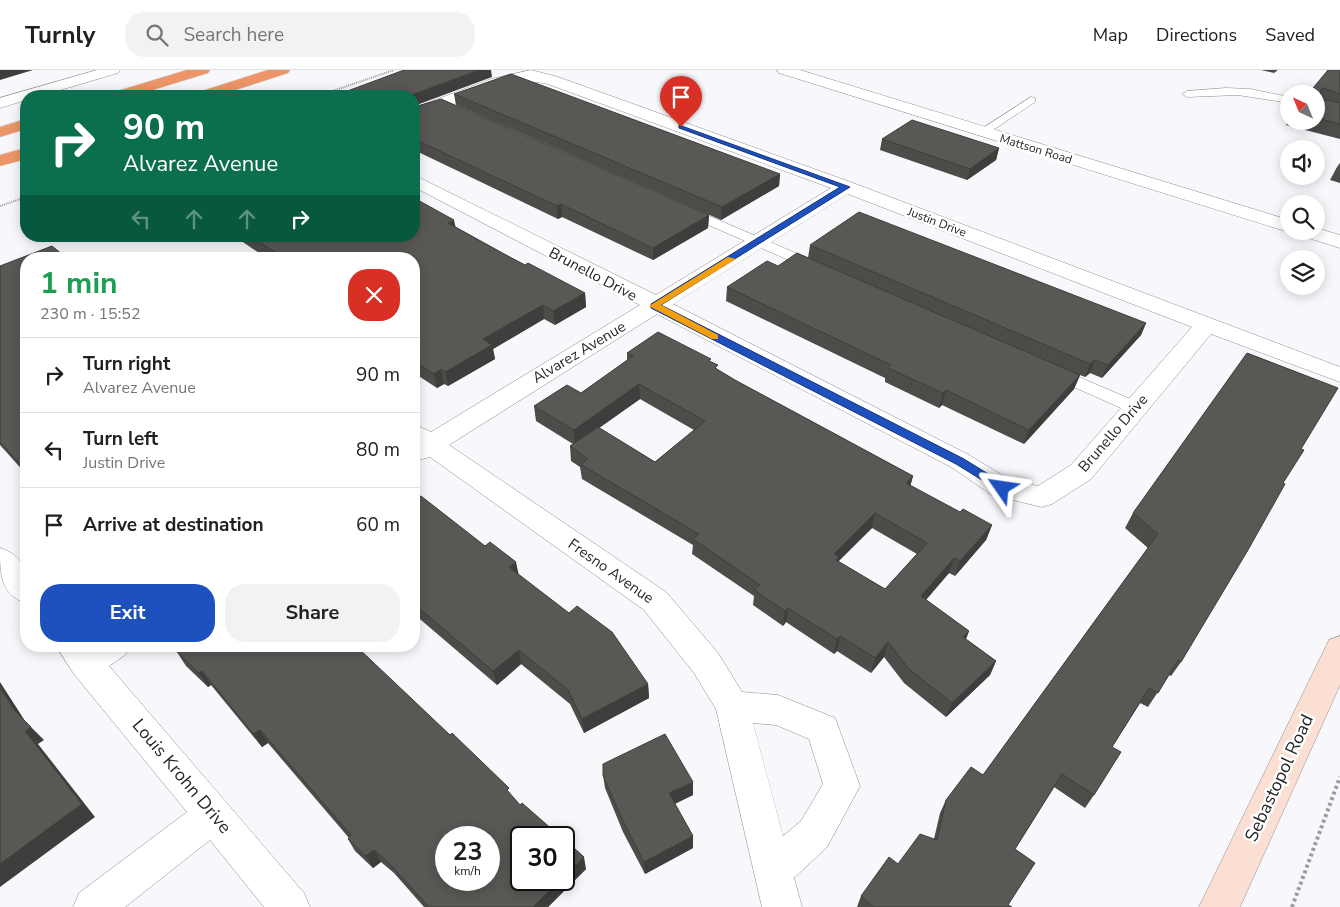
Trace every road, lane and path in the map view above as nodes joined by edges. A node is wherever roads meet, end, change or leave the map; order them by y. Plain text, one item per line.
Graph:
1 (113, 70) edge
2 (202, 70) edge
3 (283, 70) edge
4 (394, 70) edge
5 (784, 70) edge
6 (45, 90) edge
7 (136, 90) edge
8 (221, 90) edge
9 (336, 90) edge
10 (1187, 94) dead end
11 (20, 97) edge
12 (1280, 98) edge
13 (1030, 100) dead end
14 (0, 103) edge
15 (439, 103) junction
16 (420, 111) edge
17 (458, 111) edge
18 (20, 126) edge
19 (0, 132) edge
20 (984, 132) junction
21 (20, 154) edge
22 (0, 161) edge
23 (420, 183) edge
24 (846, 187) junction
25 (20, 199) edge
26 (0, 206) edge
27 (678, 206) edge
28 (1280, 223) edge
29 (1325, 237) edge
30 (760, 241) junction
31 (1340, 242) edge
32 (831, 273) edge
33 (654, 306) junction
34 (1206, 325) junction
35 (1038, 364) edge
36 (1340, 375) edge
37 (1136, 408) junction
38 (420, 443) edge
39 (420, 445) edge
40 (0, 559) edge
41 (20, 584) edge
42 (1340, 649) edge
43 (91, 652) edge
44 (732, 706) junction
45 (1340, 777) edge
46 (214, 814) junction
47 (774, 871) junction
48 (93, 907) edge
49 (290, 907) edge
50 (782, 907) edge
51 (1219, 907) edge
52 (1292, 907) edge

1 - 6 street
2 - 7 highway
3 - 8 highway
4 - 9 path
5 - 20 street, Mattson Road
10 - 12 lane
11 - 14 street
13 - 20 lane
15 - 16 street
15 - 17 lane
15 - 24 street, Justin Drive
18 - 19 highway
20 - 28 street, Mattson Road
21 - 22 highway
23 - 33 street, Brunello Drive
24 - 30 street, Alvarez Avenue
24 - 34 street, Justin Drive
25 - 26 path
27 - 30 lane
29 - 31 street
30 - 32 lane
30 - 33 street, Alvarez Avenue
33 - 37 street, Brunello Drive
33 - 38 street, Alvarez Avenue
34 - 36 street, Justin Drive
34 - 37 street, Brunello Drive
35 - 37 lane
39 - 44 street, Fresno Avenue
40 - 41 street
42 - 51 main road, Sebastopol Road
43 - 46 street, Louis Krohn Drive
44 - 47 street, Fresno Avenue
44 - 47 street
45 - 52 path
46 - 48 street
46 - 49 street, Louis Krohn Drive
47 - 50 street, Fresno Avenue

